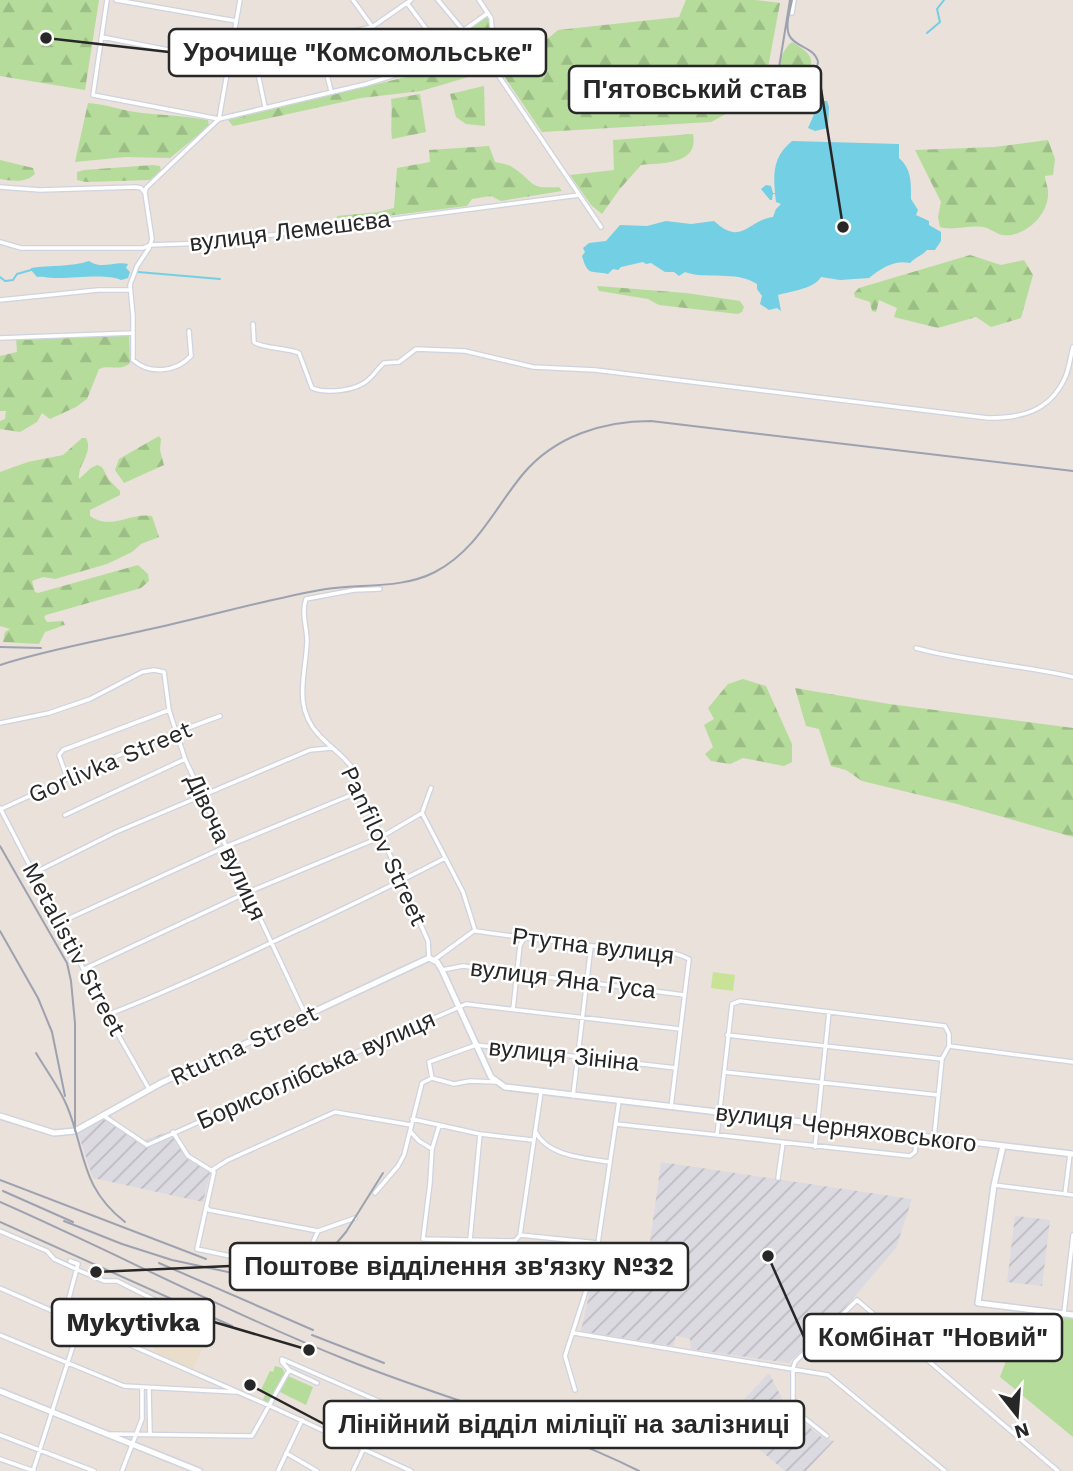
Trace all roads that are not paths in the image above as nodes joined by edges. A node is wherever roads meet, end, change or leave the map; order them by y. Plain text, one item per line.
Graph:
1 (107, 0) edge
2 (116, 0) edge
3 (240, 0) edge
4 (353, 0) edge
5 (438, 0) edge
6 (480, 0) edge
7 (794, 0) edge
8 (409, 1) edge
9 (488, 13) junction
10 (792, 13) dead end
11 (236, 21) junction
12 (372, 27) junction
13 (463, 30) junction
14 (102, 37) junction
15 (318, 39) junction
16 (439, 47) junction
17 (254, 54) junction
18 (232, 58) junction
19 (405, 72) junction
20 (331, 92) junction
21 (265, 107) junction
22 (219, 119) junction
23 (0, 187) edge
24 (145, 193) junction
25 (579, 195) junction
26 (601, 227) dead end
27 (0, 242) edge
28 (150, 245) junction
29 (129, 290) junction
30 (0, 300) edge
31 (253, 324) dead end
32 (189, 331) dead end
33 (132, 333) junction
34 (0, 338) edge
35 (1073, 347) edge
36 (380, 589) dead end
37 (916, 648) dead end
38 (1073, 677) edge
39 (169, 710) junction
40 (220, 716) dead end
41 (0, 723) edge
42 (176, 732) junction
43 (334, 748) junction
44 (185, 759) junction
45 (68, 778) junction
46 (431, 788) dead end
47 (361, 791) junction
48 (202, 796) junction
49 (0, 809) edge
50 (422, 813) junction
51 (65, 815) dead end
52 (381, 837) junction
53 (225, 847) junction
54 (445, 858) junction
55 (34, 873) junction
56 (400, 882) junction
57 (246, 893) junction
58 (61, 922) junction
59 (475, 931) junction
60 (524, 937) junction
61 (270, 943) junction
62 (591, 946) junction
63 (431, 959) junction
64 (84, 969) junction
65 (442, 970) junction
66 (517, 974) junction
67 (586, 982) junction
68 (684, 995) junction
69 (458, 1006) junction
70 (513, 1009) junction
71 (829, 1012) junction
72 (107, 1015) junction
73 (306, 1016) junction
74 (582, 1018) junction
75 (680, 1029) junction
76 (727, 1035) junction
77 (476, 1045) junction
78 (826, 1046) junction
79 (949, 1046) junction
80 (576, 1056) junction
81 (942, 1059) junction
82 (1073, 1062) edge
83 (676, 1068) junction
84 (724, 1072) junction
85 (432, 1078) junction
86 (496, 1082) junction
87 (823, 1083) junction
88 (149, 1089) junction
89 (541, 1092) junction
90 (938, 1095) junction
91 (573, 1096) junction
92 (619, 1101) junction
93 (671, 1107) junction
94 (719, 1114) junction
95 (0, 1116) edge
96 (104, 1116) junction
97 (412, 1119) junction
98 (617, 1124) junction
99 (818, 1124) junction
100 (411, 1125) junction
101 (439, 1126) junction
102 (534, 1129) junction
103 (410, 1131) junction
104 (173, 1132) junction
105 (481, 1134) junction
106 (717, 1135) junction
107 (917, 1136) junction
108 (934, 1138) junction
109 (532, 1140) junction
110 (782, 1143) junction
111 (1003, 1146) junction
112 (815, 1147) junction
113 (432, 1149) junction
114 (1071, 1154) edge
115 (610, 1162) junction
116 (213, 1171) junction
117 (778, 1178) dead end
118 (994, 1185) junction
119 (375, 1193) dead end
120 (1065, 1194) junction
121 (1073, 1195) edge
122 (206, 1207) junction
123 (355, 1218) dead end
124 (0, 1231) edge
125 (318, 1231) junction
126 (1073, 1235) edge
127 (520, 1236) junction
128 (470, 1240) junction
129 (598, 1243) junction
130 (70, 1261) dead end
131 (76, 1269) junction
132 (0, 1288) edge
133 (1064, 1314) junction
134 (1073, 1315) edge
135 (64, 1317) junction
136 (80, 1324) junction
137 (207, 1326) dead end
138 (574, 1334) junction
139 (0, 1335) edge
140 (68, 1364) junction
141 (793, 1368) junction
142 (289, 1370) junction
143 (317, 1383) dead end
144 (142, 1388) junction
145 (149, 1389) junction
146 (575, 1390) dead end
147 (0, 1391) edge
148 (238, 1392) junction
149 (270, 1406) junction
150 (51, 1412) junction
151 (406, 1413) dead end
152 (302, 1420) junction
153 (111, 1434) junction
154 (137, 1434) junction
155 (150, 1434) junction
156 (0, 1435) edge
157 (827, 1436) dead end
158 (134, 1443) junction
159 (41, 1450) junction
160 (363, 1450) junction
161 (286, 1453) junction
162 (0, 1459) edge
163 (33, 1471) edge
164 (94, 1471) edge
165 (122, 1471) edge
166 (199, 1471) edge
167 (278, 1471) edge
168 (317, 1471) edge
169 (353, 1471) edge
170 (411, 1471) edge
171 (945, 1471) edge
172 (1058, 1471) edge

1 - 14 street
2 - 11 street
3 - 11 street
4 - 12 street
5 - 13 street
6 - 9 street
7 - 10 street
8 - 12 street
8 - 16 street
9 - 13 street
9 - 25 street
11 - 18 street
12 - 15 street
12 - 19 street
13 - 16 street
14 - 18 street
14 - 22 street
15 - 17 street
15 - 20 street
16 - 19 street
17 - 18 street
17 - 21 street
18 - 22 street
19 - 20 street
20 - 21 street
21 - 22 street
22 - 24 street
23 - 24 street
24 - 28 street
25 - 26 street
25 - 28 street, вулиця Лемешєва
27 - 28 street, вулиця Лемешєва
28 - 29 street
29 - 30 street
29 - 33 street
31 - 35 street
32 - 33 street
33 - 34 street
36 - 43 street, Panfilov Street
37 - 38 street
39 - 41 street, Дівоча вулиця
39 - 42 street, Дівоча вулиця
39 - 45 street
40 - 42 street, Gorlivka Street
42 - 44 street, Дівоча вулиця
42 - 45 street, Gorlivka Street
43 - 47 street, Panfilov Street
43 - 48 street
44 - 48 street, Дівоча вулиця
44 - 51 street
45 - 49 street, Gorlivka Street
46 - 50 street
47 - 52 street, Panfilov Street
47 - 53 street
48 - 53 street, Дівоча вулиця
48 - 55 street
49 - 55 street, Metalistiv Street
50 - 52 street
50 - 54 street
52 - 56 street, Panfilov Street
52 - 57 street
53 - 57 street, Дівоча вулиця
53 - 58 street
54 - 56 street
54 - 59 street
55 - 58 street, Metalistiv Street
56 - 61 street
56 - 63 street, Panfilov Street
57 - 61 street, Дівоча вулиця
57 - 64 street
58 - 64 street, Metalistiv Street
59 - 60 street, Ртутна вулиця
59 - 63 street
60 - 62 street, Ртутна вулиця
60 - 66 street
61 - 72 street
61 - 73 street, Дівоча вулиця
62 - 67 street
62 - 68 street, Ртутна вулиця
63 - 65 main road, Panfilov Street
63 - 73 main road, Rtutna Street
64 - 72 street, Metalistiv Street
65 - 66 street, вулиця Яна Гуса
65 - 69 main road, Panfilov Street
66 - 67 street, вулиця Яна Гуса
66 - 70 street
67 - 68 street, вулиця Яна Гуса
67 - 74 street
68 - 75 street, Ртутна вулиця
69 - 70 street
69 - 77 main road, Panfilov Street
69 - 104 street, Борисоглібська вулиця
70 - 74 street
71 - 76 street
71 - 78 street
71 - 79 street
72 - 88 street, Metalistiv Street
73 - 88 main road, Rtutna Street
74 - 75 street
74 - 80 street
75 - 83 street, Ртутна вулиця
76 - 78 street
76 - 84 street
77 - 80 street, вулиця Зініна
77 - 85 street, вулиця Зініна
77 - 86 main road, Panfilov Street
78 - 81 street
78 - 87 street
79 - 81 street
79 - 82 street
80 - 83 street, вулиця Зініна
80 - 91 street
81 - 90 street
83 - 93 street, Ртутна вулиця
84 - 87 street
84 - 94 street
85 - 86 street
85 - 97 street
86 - 89 main road, вулиця Черняховського
87 - 90 street
87 - 99 street
88 - 96 main road, Rtutna Street
89 - 91 main road, вулиця Черняховського
89 - 102 street
90 - 108 street
91 - 92 main road, вулиця Черняховського
92 - 93 main road, вулиця Черняховського
92 - 98 street
93 - 94 main road, вулиця Черняховського
94 - 99 main road, вулиця Черняховського
94 - 106 street
95 - 96 main road, Rtutna Street
96 - 104 street, Борисоглібська вулиця
97 - 100 street
97 - 101 street
98 - 106 street
98 - 115 street
99 - 107 main road, вулиця Черняховського
99 - 112 street
100 - 103 street
100 - 116 street
101 - 105 street
101 - 113 street
102 - 109 street
102 - 115 street
103 - 113 street
103 - 119 street
104 - 116 street
105 - 109 street
105 - 128 street
106 - 110 street
107 - 108 main road, вулиця Черняховського
107 - 112 street
108 - 111 main road, вулиця Черняховського
109 - 127 street
110 - 112 street
110 - 117 street
111 - 114 main road, вулиця Черняховського
111 - 118 main road
113 - 128 street
114 - 120 street
115 - 129 street
116 - 122 street
118 - 120 street
118 - 133 main road
120 - 121 street
122 - 125 street
122 - 125 street
123 - 125 street
124 - 131 street
126 - 133 street
127 - 128 street
127 - 129 street
129 - 138 street
130 - 131 street
131 - 135 street
131 - 137 street
132 - 135 street
133 - 134 main road
135 - 136 street
136 - 140 street
136 - 148 street
138 - 141 street
138 - 146 street
139 - 140 street
140 - 144 street
140 - 150 street
141 - 157 street
141 - 171 street
141 - 172 street
142 - 143 street
142 - 149 street
142 - 151 street
144 - 145 street
144 - 154 street
145 - 148 street
145 - 155 street
147 - 150 main road
148 - 149 street
149 - 152 street
149 - 155 street
150 - 153 main road
150 - 159 street
152 - 160 street
152 - 161 street
153 - 154 street
153 - 158 main road
154 - 155 street
154 - 158 street
156 - 159 street
158 - 165 street
158 - 166 main road
159 - 163 street
159 - 164 street
160 - 169 street
160 - 170 street
161 - 167 street
161 - 168 street
162 - 163 street

